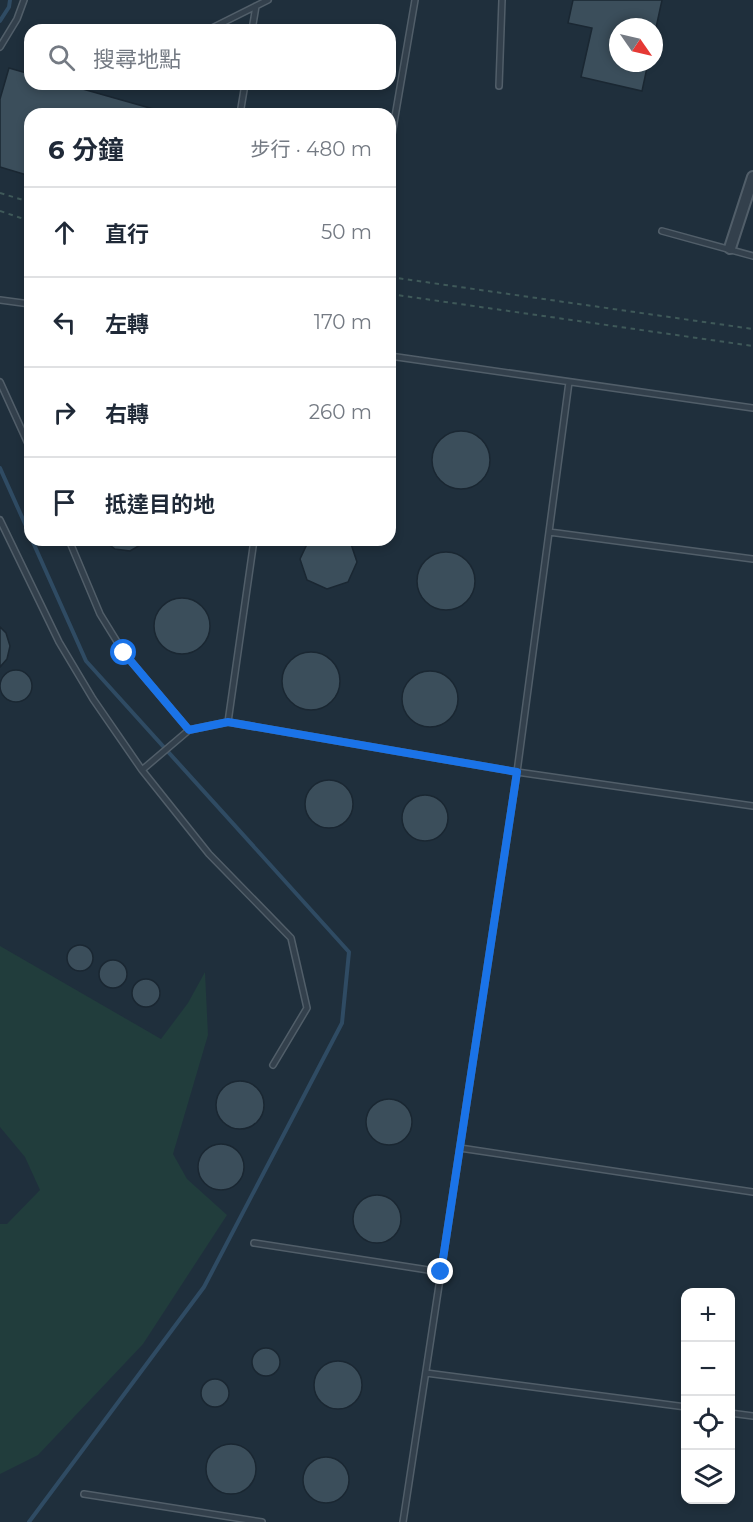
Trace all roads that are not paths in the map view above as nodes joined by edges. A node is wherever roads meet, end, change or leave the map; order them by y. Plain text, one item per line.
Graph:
1 (24, 0) edge
2 (268, 0) edge
3 (415, 0) edge
4 (502, 0) edge
5 (256, 6) junction
6 (220, 24) edge
7 (253, 24) edge
8 (0, 47) edge
9 (499, 86) dead end
10 (244, 90) edge
11 (241, 108) edge
12 (396, 111) edge
13 (753, 177) edge
14 (662, 231) dead end
15 (730, 248) junction
16 (753, 256) edge
17 (0, 300) edge
18 (24, 303) edge
19 (396, 357) edge
20 (0, 382) edge
21 (568, 382) junction
22 (753, 408) edge
23 (24, 435) edge
24 (0, 520) edge
25 (549, 532) junction
26 (72, 546) edge
27 (253, 546) edge
28 (753, 559) edge
29 (228, 722) junction
30 (189, 730) junction
31 (142, 770) junction
32 (517, 772) junction
33 (753, 806) edge
34 (273, 1065) dead end
35 (460, 1148) junction
36 (753, 1192) edge
37 (254, 1243) dead end
38 (441, 1272) junction
39 (426, 1373) junction
40 (681, 1406) edge
41 (735, 1414) edge
42 (753, 1416) edge
43 (84, 1494) dead end
44 (262, 1522) edge
45 (403, 1522) edge

1 - 8 lane
2 - 5 lane
3 - 12 lane
4 - 9 lane
5 - 6 lane
5 - 7 lane
10 - 11 lane
13 - 15 street
14 - 15 lane
15 - 16 lane
17 - 18 lane
19 - 21 lane
20 - 23 lane
21 - 22 lane
21 - 25 lane
24 - 31 lane
25 - 28 lane
25 - 32 lane
26 - 30 lane
27 - 29 lane
29 - 30 lane
29 - 32 lane
30 - 31 lane
31 - 34 lane
32 - 33 lane
32 - 35 lane
35 - 36 lane
35 - 38 lane
37 - 38 lane
38 - 39 lane
39 - 40 lane
39 - 45 lane
41 - 42 lane
43 - 44 lane

